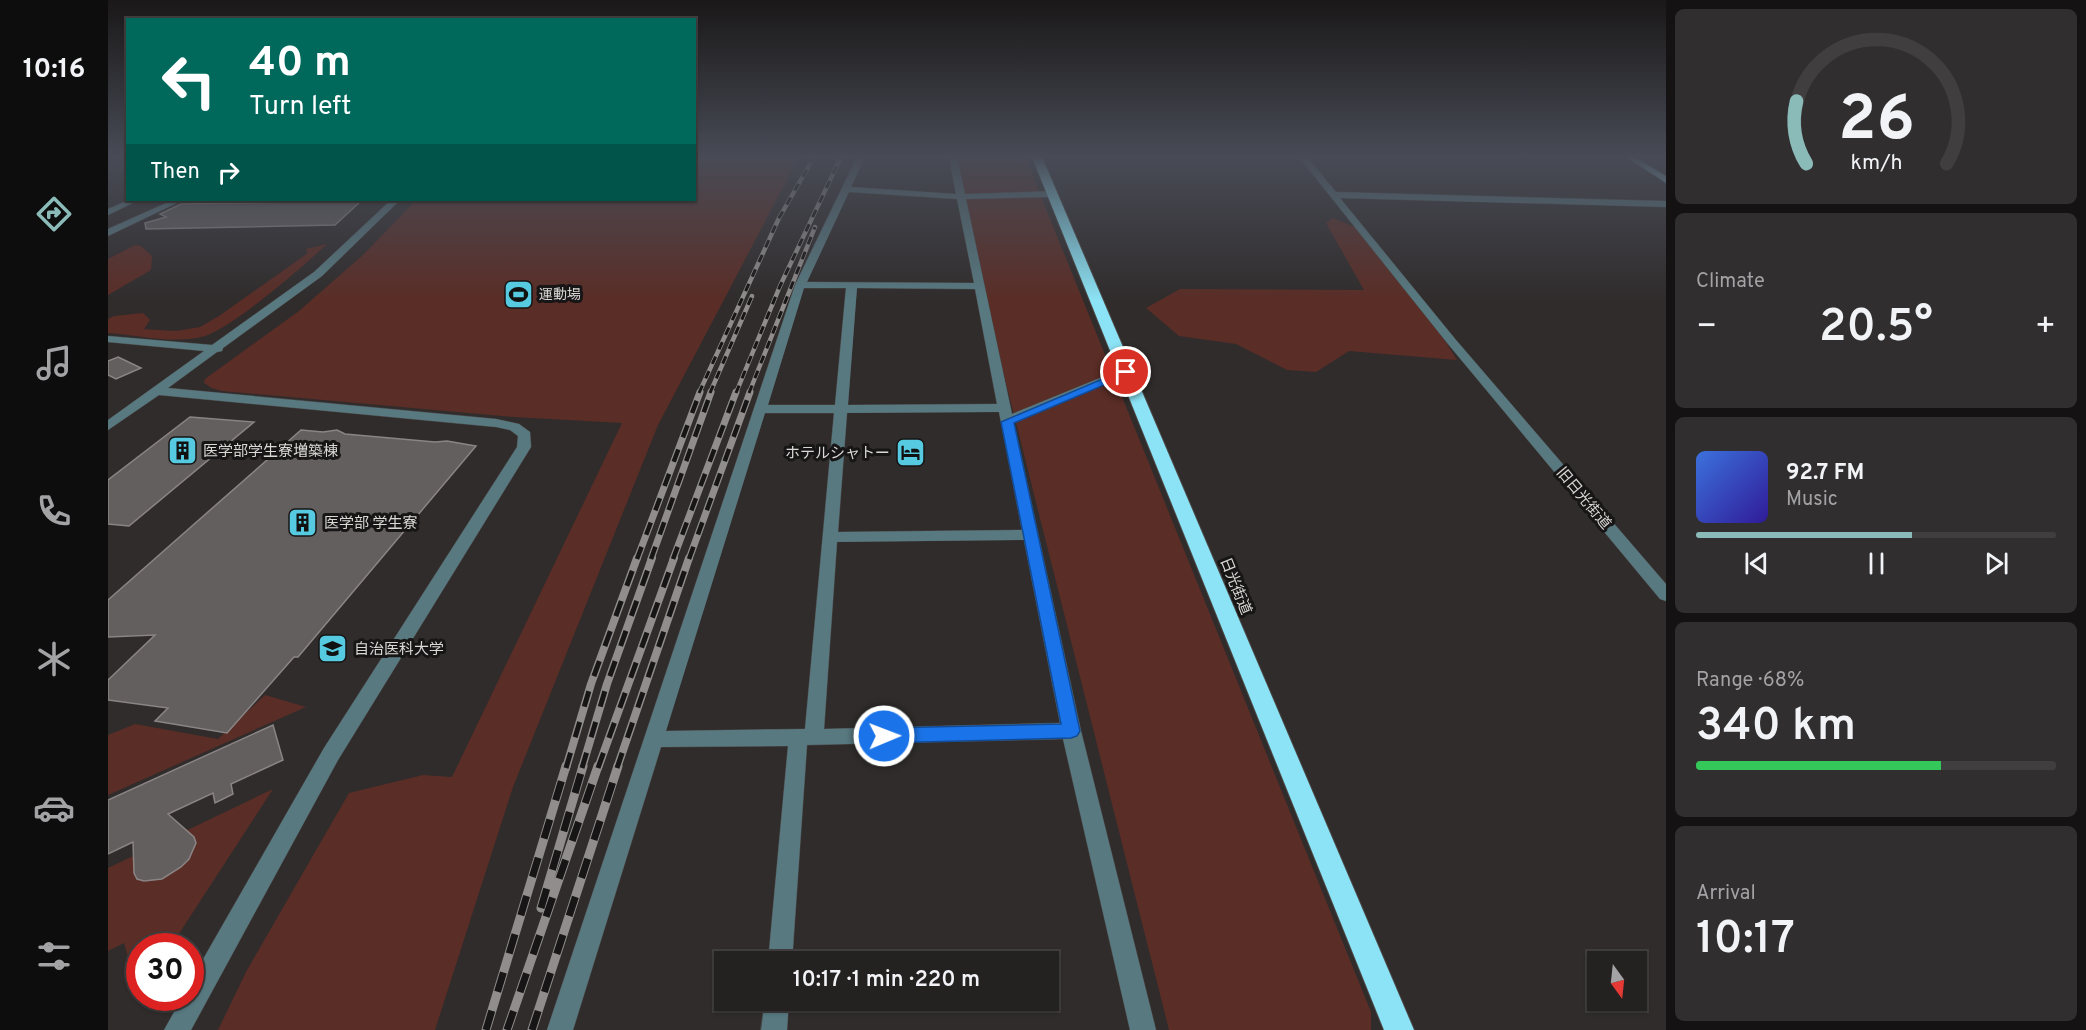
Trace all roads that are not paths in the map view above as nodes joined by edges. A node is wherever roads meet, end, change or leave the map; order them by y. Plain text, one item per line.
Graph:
1 (124, 205) edge
2 (168, 205) edge
3 (391, 205) edge
4 (838, 205) edge
5 (963, 205) edge
6 (1058, 205) edge
7 (1341, 205) edge
8 (108, 212) edge
9 (108, 233) edge
10 (800, 285) junction
11 (852, 285) junction
12 (979, 286) junction
13 (108, 339) edge
14 (218, 348) junction
15 (1126, 372) junction
16 (158, 391) junction
17 (842, 408) junction
18 (760, 409) junction
19 (1006, 415) junction
20 (108, 426) edge
21 (1031, 536) junction
22 (830, 537) junction
23 (1666, 595) edge
24 (1071, 731) junction
25 (806, 737) junction
26 (654, 739) junction
27 (781, 951) edge
28 (776, 1011) edge
29 (177, 1030) edge
30 (560, 1030) edge
31 (774, 1030) edge
32 (1143, 1030) edge
33 (1399, 1030) edge

1 - 8 street
2 - 9 street
3 - 14 street
4 - 10 street
5 - 12 street
6 - 15 highway, 日光街道
7 - 23 street, 旧日光街道
10 - 11 street
10 - 18 street
11 - 12 street
11 - 17 street
12 - 19 street
13 - 14 street
14 - 16 street
15 - 19 street
15 - 33 highway, 日光街道
16 - 20 street
16 - 29 street
17 - 18 street
17 - 19 street
17 - 22 street
18 - 26 street
19 - 21 street
21 - 22 street
21 - 24 street
22 - 25 street
24 - 25 street
24 - 32 street
25 - 26 street
25 - 27 street
26 - 30 street
28 - 31 street

